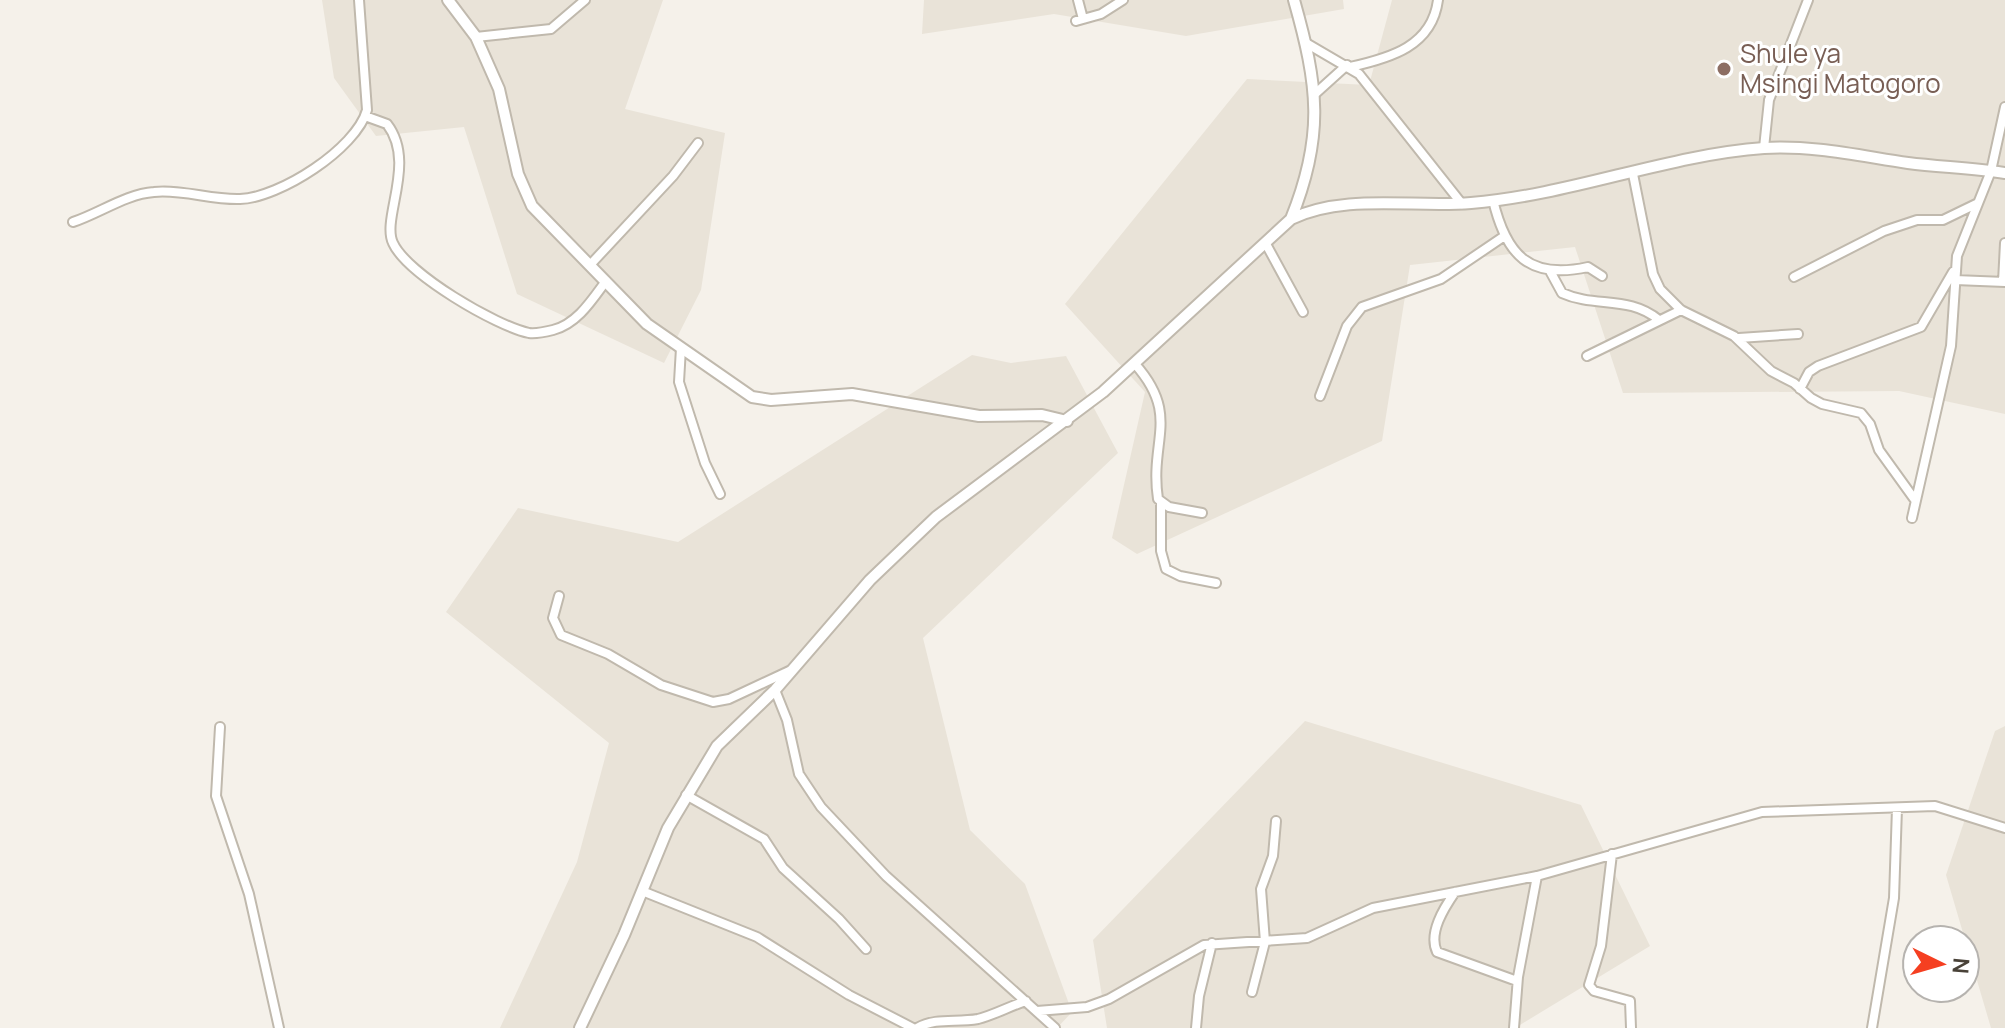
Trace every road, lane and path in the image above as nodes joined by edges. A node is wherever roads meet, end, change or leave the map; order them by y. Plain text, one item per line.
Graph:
1 (359, 0) edge
2 (448, 0) edge
3 (585, 0) edge
4 (1078, 0) edge
5 (1123, 0) edge
6 (1294, 0) edge
7 (1438, 0) edge
8 (1808, 0) edge
9 (476, 37) junction
10 (1306, 43) junction
11 (1349, 66) junction
12 (1316, 93) junction
13 (2005, 107) edge
14 (365, 116) junction
15 (698, 143) dead end
16 (1764, 148) junction
17 (1991, 171) junction
18 (2005, 173) edge
19 (1633, 174) junction
20 (1493, 200) junction
21 (1977, 203) junction
22 (1462, 204) junction
23 (1291, 219) junction
24 (73, 222) dead end
25 (1503, 237) junction
26 (2005, 243) edge
27 (1266, 244) junction
28 (590, 265) junction
29 (1955, 267) junction
30 (1550, 271) junction
31 (1602, 276) dead end
32 (1794, 277) dead end
33 (1955, 280) junction
34 (606, 281) junction
35 (2004, 282) edge
36 (1681, 310) junction
37 (1303, 312) dead end
38 (1659, 320) junction
39 (1798, 334) dead end
40 (1737, 338) junction
41 (681, 348) junction
42 (1587, 356) dead end
43 (1135, 364) junction
44 (1800, 389) junction
45 (1320, 396) dead end
46 (1067, 421) junction
47 (720, 494) dead end
48 (1915, 500) junction
49 (1161, 503) junction
50 (1202, 513) dead end
51 (1912, 518) dead end
52 (1216, 583) dead end
53 (559, 596) dead end
54 (793, 669) junction
55 (775, 690) junction
56 (220, 727) dead end
57 (686, 795) junction
58 (1897, 808) junction
59 (1276, 821) dead end
60 (2005, 828) edge
61 (1612, 854) junction
62 (1537, 876) junction
63 (642, 891) junction
64 (1456, 892) junction
65 (1265, 942) junction
66 (1212, 943) junction
67 (866, 949) dead end
68 (1517, 981) junction
69 (1252, 992) dead end
70 (1026, 1001) junction
71 (1037, 1011) junction
72 (279, 1028) edge
73 (580, 1028) edge
74 (915, 1028) edge
75 (1055, 1028) edge
76 (1196, 1028) edge
77 (1514, 1028) edge
78 (1631, 1028) edge
79 (1872, 1028) edge

1 - 14 street
2 - 9 street
3 - 9 street
4 - 5 street
6 - 10 street
7 - 11 street
8 - 16 street
9 - 28 street
10 - 11 street
10 - 12 street
11 - 12 street
11 - 22 street
12 - 23 street
13 - 17 street
14 - 24 street
14 - 34 street
15 - 28 street
16 - 17 street
16 - 19 street
17 - 18 street
17 - 21 street
19 - 20 street
19 - 36 street
20 - 22 street
20 - 25 street
21 - 29 street
21 - 32 street
22 - 23 street
23 - 27 street
25 - 30 street
25 - 45 street
26 - 35 street
27 - 37 street
27 - 43 street
28 - 34 street
29 - 33 street
29 - 44 street
30 - 31 street
30 - 38 street
33 - 35 street
33 - 48 street
34 - 41 street
36 - 38 street
36 - 40 street
38 - 42 street
39 - 40 street
40 - 44 street
41 - 46 street
41 - 47 street
43 - 46 street
43 - 49 street
44 - 48 street
46 - 54 street
48 - 51 street
49 - 50 street
49 - 52 street
53 - 54 street
54 - 55 street
55 - 57 street
55 - 70 street
56 - 72 street
57 - 63 street
57 - 67 street
58 - 60 street
58 - 61 street
58 - 79 street
59 - 65 street
61 - 62 street
61 - 78 street
62 - 64 street
62 - 68 street
63 - 73 street
63 - 74 street
64 - 65 street
64 - 68 street
65 - 66 street
65 - 69 street
66 - 71 street
66 - 76 street
68 - 77 street
70 - 71 street
70 - 74 street
71 - 75 street

